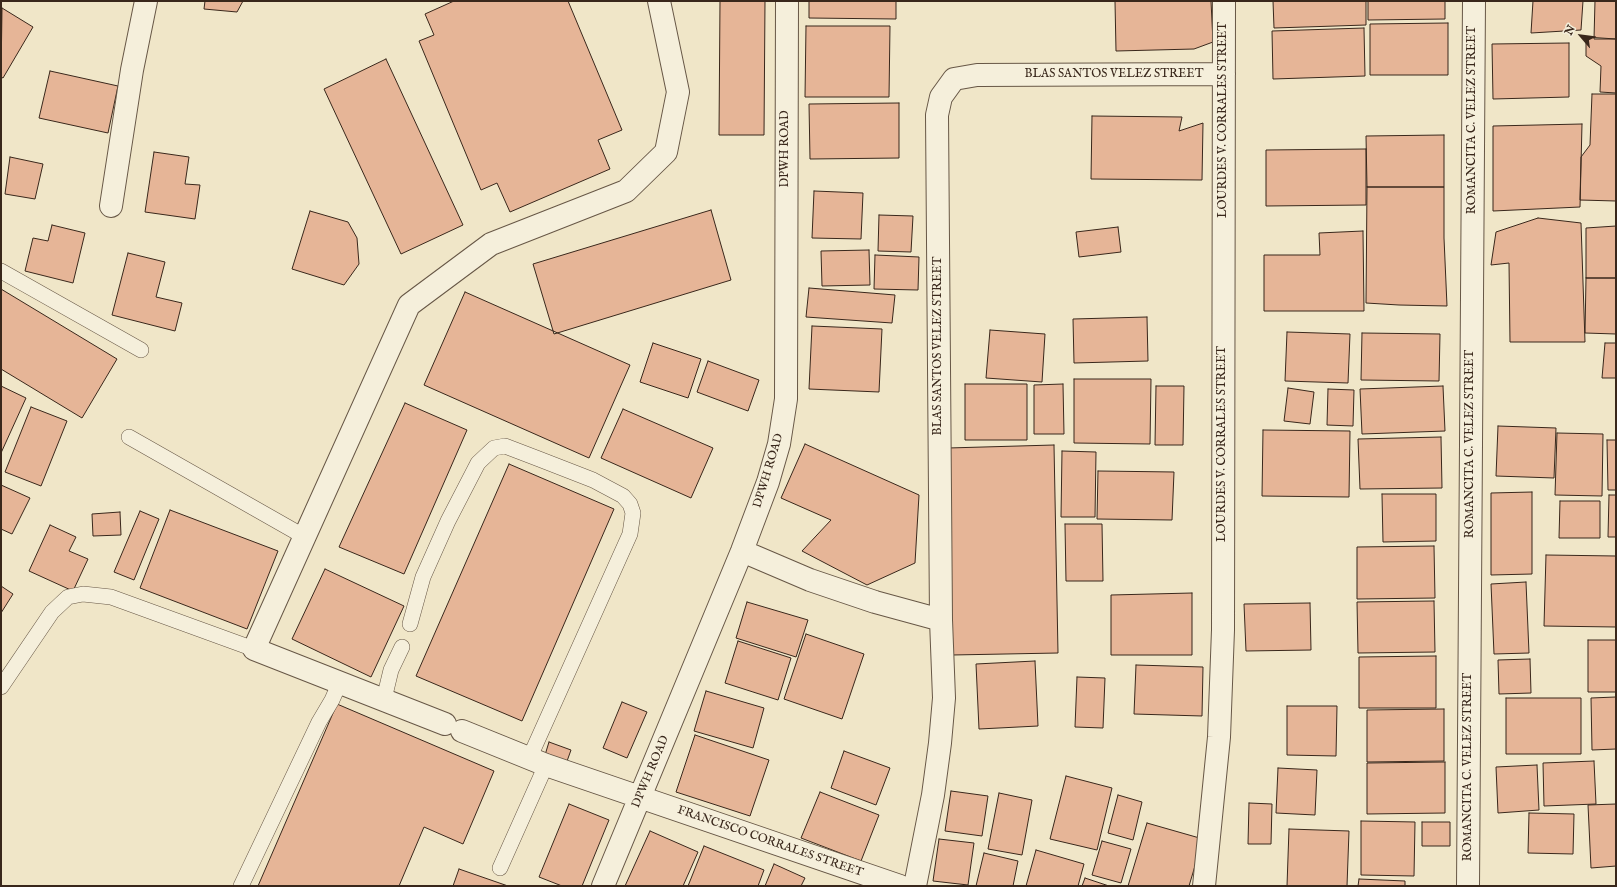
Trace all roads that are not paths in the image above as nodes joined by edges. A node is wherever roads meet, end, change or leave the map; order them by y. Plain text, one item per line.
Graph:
1 (146, 1) edge
2 (659, 1) edge
3 (787, 1) edge
4 (1224, 1) edge
5 (1474, 1) edge
6 (1224, 74) junction
7 (111, 206) dead end
8 (1, 272) edge
9 (141, 350) dead end
10 (129, 437) dead end
11 (305, 537) junction
12 (742, 551) junction
13 (940, 620) junction
14 (410, 624) dead end
15 (402, 646) dead end
16 (254, 649) junction
17 (340, 682) junction
18 (1, 687) edge
19 (384, 699) junction
20 (538, 762) junction
21 (641, 798) junction
22 (500, 868) dead end
23 (241, 886) edge
24 (603, 886) edge
25 (900, 886) edge
26 (915, 886) edge
27 (1204, 886) edge
28 (1468, 886) edge

1 - 7 street
2 - 11 street
3 - 12 street, DPWH ROAD
4 - 6 street, LOURDES V. CORRALES STREET
5 - 28 street, ROMANCITA C. VELEZ STREET
6 - 13 street, BLAS SANTOS VELEZ STREET
6 - 27 street, LOURDES V. CORRALES STREET
8 - 9 lane
10 - 11 lane
11 - 16 street
12 - 13 street
12 - 21 street, DPWH ROAD
13 - 26 street, BLAS SANTOS VELEZ STREET
14 - 20 lane
15 - 19 lane
16 - 17 street, FRANCISCO CORRALES STREET
16 - 18 lane
17 - 19 street, FRANCISCO CORRALES STREET
17 - 23 lane
19 - 20 street, FRANCISCO CORRALES STREET
20 - 21 street, FRANCISCO CORRALES STREET
20 - 22 lane
21 - 24 street, DPWH ROAD
21 - 25 street, FRANCISCO CORRALES STREET

